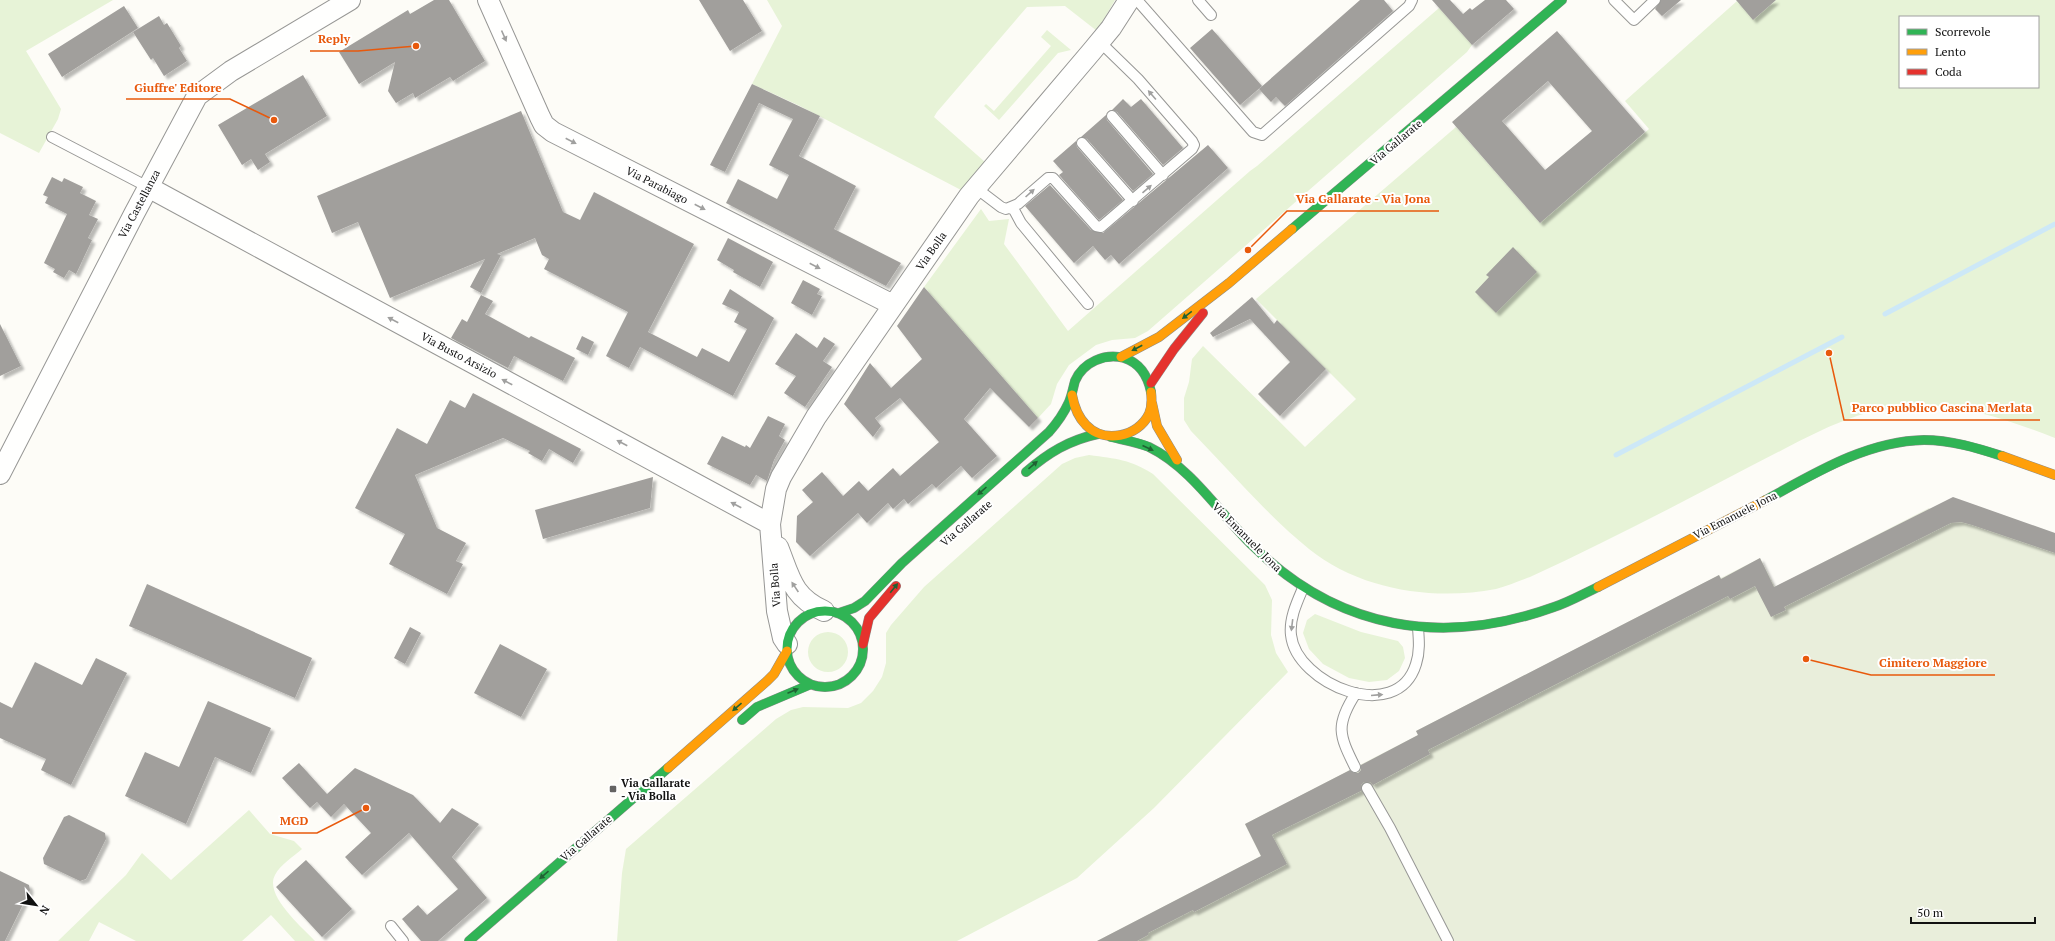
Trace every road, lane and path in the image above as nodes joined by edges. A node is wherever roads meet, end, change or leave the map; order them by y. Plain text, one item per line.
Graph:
1 (350, 0) edge
2 (488, 0) edge
3 (1129, 0) edge
4 (1137, 0) edge
5 (1198, 0) edge
6 (1412, 0) edge
7 (1562, 0) edge
8 (1614, 0) edge
9 (1655, 0) edge
10 (1211, 15) dead end
11 (1100, 42) junction
12 (1112, 116) dead end
13 (52, 137) dead end
14 (1082, 143) dead end
15 (1163, 174) junction
16 (148, 187) junction
17 (976, 188) junction
18 (1133, 201) junction
19 (1010, 208) junction
20 (1229, 283) junction
21 (1088, 304) dead end
22 (893, 305) junction
23 (1121, 357) junction
24 (1151, 384) junction
25 (1072, 395) junction
26 (1152, 404) junction
27 (1098, 434) junction
28 (1111, 437) junction
29 (0, 474) edge
30 (2055, 476) edge
31 (1018, 479) dead end
32 (1194, 484) junction
33 (770, 524) junction
34 (903, 577) dead end
35 (1303, 588) junction
36 (832, 612) junction
37 (1418, 628) junction
38 (863, 644) junction
39 (787, 647) junction
40 (809, 684) junction
41 (1356, 693) junction
42 (733, 728) dead end
43 (1356, 767) dead end
44 (1367, 788) dead end
45 (391, 926) dead end
46 (403, 941) edge
47 (469, 941) edge
48 (1448, 941) edge

1 - 16 street, Via Castellanza
2 -> 22 street, Via Parabiago
3 - 11 street, Via Bolla
4 - 6 lane
5 - 10 lane
7 - 20 main road, Via Gallarate
8 - 9 lane
15 -> 11 lane
11 - 17 street, Via Bolla
12 - 15 lane
13 - 16 lane
14 - 18 lane
18 -> 15 lane
16 - 29 street, Via Castellanza
33 -> 16 street, Via Busto Arsizio
17 - 19 lane
17 - 22 street, Via Bolla
19 -> 18 lane
19 - 21 lane
20 -> 23 main road, Via Gallarate
20 - 24 main road, Via Gallarate
22 - 33 street, Via Bolla
23 - 24 main road
23 - 25 main road, Via Gallarate
24 - 26 main road
25 - 27 main road
25 -> 36 main road, Via Gallarate
26 - 28 main road
26 - 32 main road, Via Emanuele Jona
27 - 28 main road
31 -> 27 main road
28 -> 32 main road, Via Emanuele Jona
30 - 37 main road, Via Emanuele Jona
32 - 35 main road, Via Emanuele Jona
36 -> 33 street, Via Bolla
33 - 39 street, Via Bolla
38 -> 34 main road
35 - 37 main road, Via Emanuele Jona
35 -> 41 lane
36 - 38 main road
36 - 39 main road, Via Gallarate
41 -> 37 lane
38 - 40 main road
39 - 40 main road
39 -> 47 main road, Via Gallarate
42 -> 40 main road
41 - 43 lane
44 - 48 lane
45 - 46 lane

